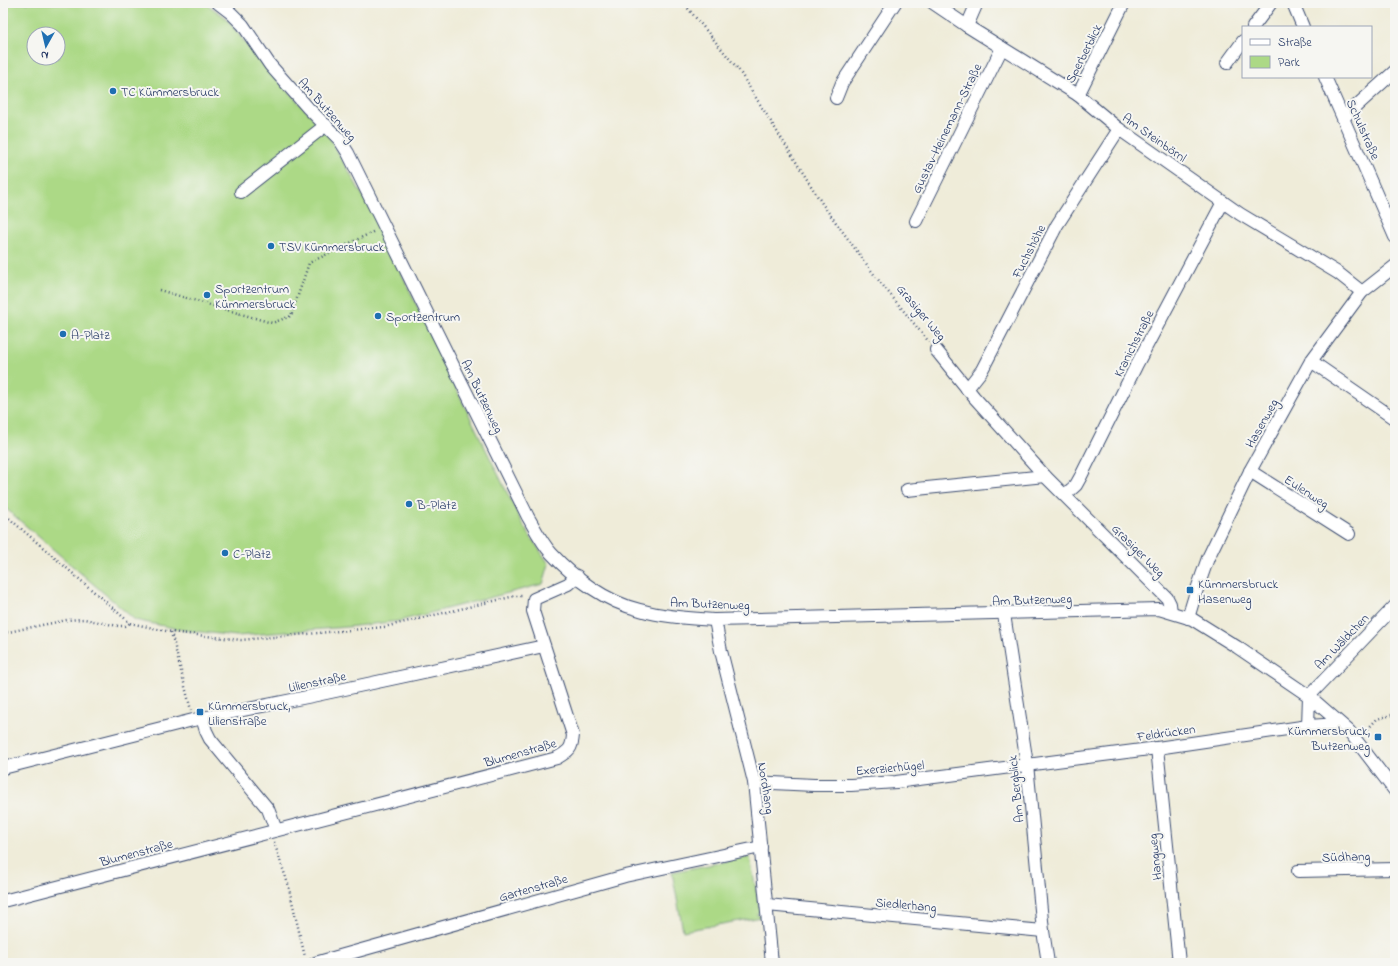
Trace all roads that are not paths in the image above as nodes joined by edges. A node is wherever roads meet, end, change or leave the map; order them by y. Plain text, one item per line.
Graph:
1 (218, 3) edge
2 (895, 3) edge
3 (933, 3) edge
4 (977, 3) edge
5 (1124, 3) edge
6 (1271, 3) edge
7 (1293, 3) edge
8 (967, 26) junction
9 (1254, 26) edge
10 (1303, 26) edge
11 (1242, 42) edge
12 (1002, 48) junction
13 (1226, 62) dead end
14 (1395, 70) edge
15 (1325, 78) edge
16 (1078, 95) junction
17 (836, 98) dead end
18 (1343, 118) junction
19 (326, 125) junction
20 (1119, 129) junction
21 (241, 192) dead end
22 (1223, 202) junction
23 (916, 221) dead end
24 (1395, 237) edge
25 (1395, 266) edge
26 (1362, 292) junction
27 (936, 350) road end
28 (1311, 361) junction
29 (967, 389) junction
30 (1395, 419) edge
31 (1250, 471) junction
32 (1046, 476) junction
33 (907, 490) dead end
34 (1065, 496) junction
35 (1349, 534) dead end
36 (576, 576) junction
37 (1395, 606) edge
38 (1171, 612) junction
39 (1004, 614) junction
40 (1188, 618) junction
41 (715, 620) junction
42 (544, 646) junction
43 (1309, 696) junction
44 (198, 719) junction
45 (1340, 724) junction
46 (1308, 726) junction
47 (1157, 748) junction
48 (1027, 764) junction
49 (3, 768) edge
50 (754, 782) junction
51 (1395, 791) edge
52 (276, 830) junction
53 (761, 848) junction
54 (1395, 869) edge
55 (1298, 871) dead end
56 (3, 901) edge
57 (767, 905) junction
58 (1043, 930) junction
59 (316, 963) edge
60 (772, 963) edge
61 (1048, 963) edge
62 (1179, 963) edge

1 - 19 street, Am Butzenweg
2 - 17 street
3 - 8 street, Am Steinbörnl
4 - 8 street
5 - 16 street, Sperberblick
6 - 9 street
7 - 10 street
8 - 12 street, Am Steinbörnl
11 - 13 street
12 - 16 street, Am Steinbörnl
12 - 23 street, Gustav-Heinemann-Straße
14 - 18 street
15 - 18 street, Schulstraße
16 - 20 street, Am Steinbörnl
18 - 24 street, Schulstraße
19 - 21 street
19 - 36 street, Am Butzenweg
20 - 22 street, Am Steinbörnl
20 - 29 street, Fuchshöhe
22 - 26 street, Am Steinbörnl
22 - 34 street, Kranichstraße
25 - 26 street, Hasenweg
26 - 28 street, Hasenweg
27 - 29 street, Grasiger Weg
28 - 30 street
28 - 31 street, Hasenweg
29 - 32 street, Grasiger Weg
31 - 35 street, Eulenweg
31 - 40 street, Hasenweg
32 - 33 street
32 - 34 street, Grasiger Weg
34 - 38 street, Grasiger Weg
36 - 41 street, Am Butzenweg
36 - 42 street, Blumenstraße
37 - 43 street, Am Wäldchen
38 - 39 street, Am Butzenweg
38 - 40 street, Am Butzenweg
39 - 41 street, Am Butzenweg
39 - 48 street, Am Bergblick
40 - 43 street, Am Butzenweg
41 - 50 street, Nordhang
42 - 44 street, Lilienstraße
42 - 52 street, Blumenstraße
43 - 45 street, Am Butzenweg
43 - 46 street
44 - 49 street, Lilienstraße
44 - 52 street
45 - 46 street, Feldrücken
45 - 51 street, Am Butzenweg
46 - 47 street, Feldrücken
47 - 48 street, Feldrücken
47 - 62 street, Hangweg
48 - 50 street, Exerzierhügel
48 - 58 street, Am Bergblick
50 - 53 street, Nordhang
52 - 56 street, Blumenstraße
53 - 57 street, Nordhang
53 - 59 street, Gartenstraße
54 - 55 street, Südhang
57 - 58 street, Siedlerhang
57 - 60 street, Nordhang
58 - 61 street, Am Bergblick

